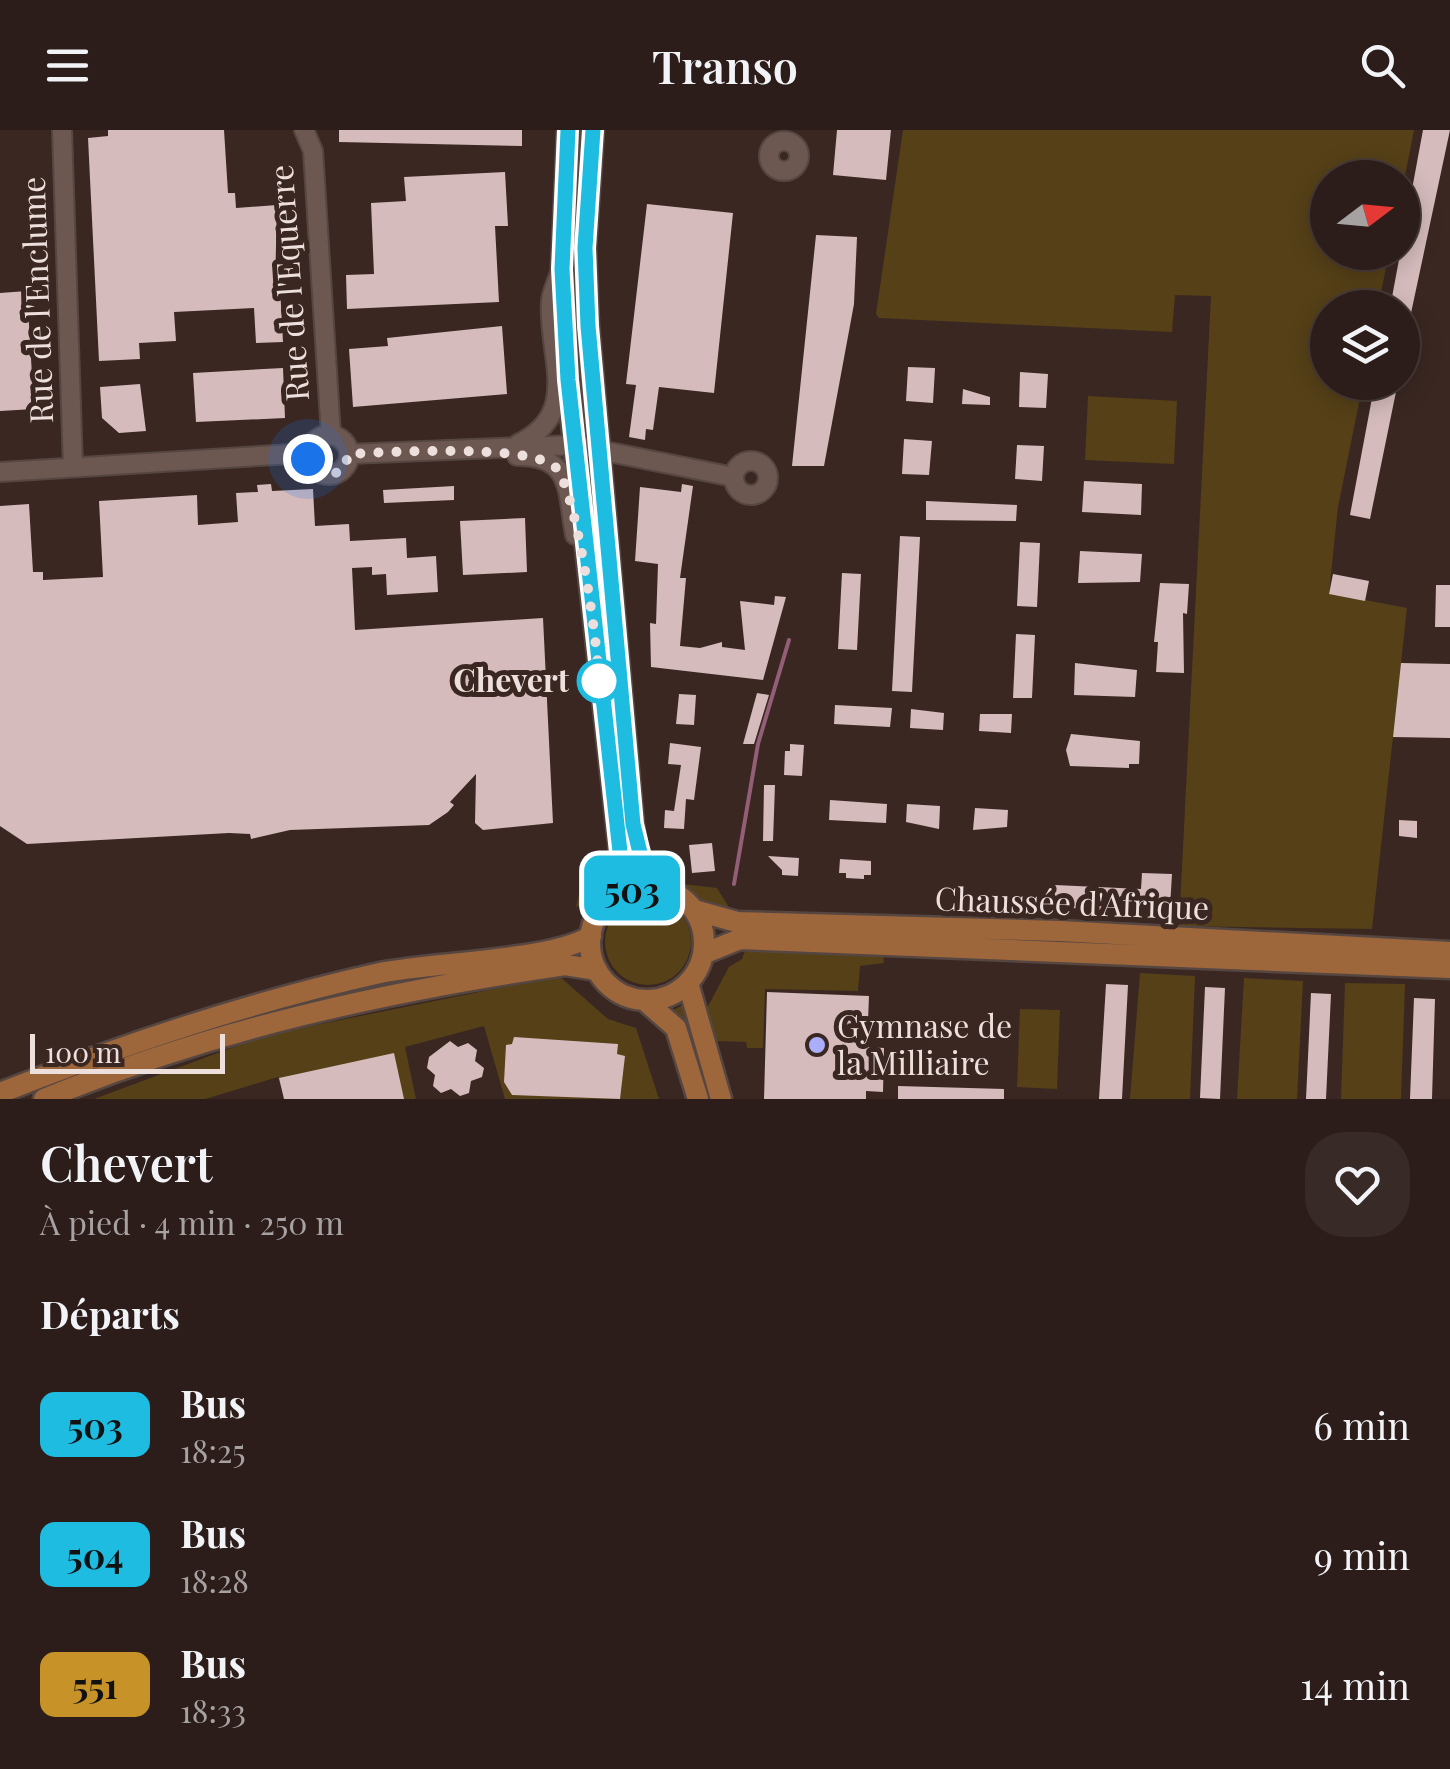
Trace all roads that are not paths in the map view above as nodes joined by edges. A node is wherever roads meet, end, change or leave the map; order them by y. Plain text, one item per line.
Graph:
1 (62, 130) edge
2 (304, 130) edge
3 (568, 130) edge
4 (592, 130) edge
5 (562, 269) junction
6 (331, 434) junction
7 (574, 446) junction
8 (509, 448) junction
9 (468, 450) junction
10 (598, 451) junction
11 (308, 453) junction
12 (349, 454) junction
13 (73, 468) junction
14 (0, 472) edge
15 (734, 477) dead end
16 (590, 589) junction
17 (654, 886) junction
18 (617, 894) junction
19 (694, 910) junction
20 (591, 936) junction
21 (1450, 952) edge
22 (703, 954) junction
23 (1450, 968) edge
24 (598, 970) junction
25 (688, 983) junction
26 (644, 1000) junction
27 (0, 1093) edge
28 (44, 1099) edge
29 (698, 1099) edge
30 (721, 1099) edge

1 - 13 street, Rue de l'Enclume
2 - 6 street, Rue de l'Equerre
3 - 5 main road
4 - 10 main road
5 - 7 main road
5 - 8 street
6 - 11 street
6 - 12 street
7 - 8 street
7 - 10 street
7 - 16 main road
8 - 9 street
9 - 12 street
9 - 16 street
10 - 15 street
10 - 17 main road
11 - 12 street
11 - 13 street
13 - 14 street
16 - 18 main road
17 - 18 main road
17 - 19 main road
18 - 20 main road
19 - 21 main road, Chaussée d'Afrique
19 - 22 main road
20 - 24 main road
20 - 27 main road
22 - 23 main road, Chaussée d'Afrique
22 - 25 main road
24 - 26 main road
24 - 28 main road
25 - 26 main road
25 - 30 main road
26 - 29 main road

